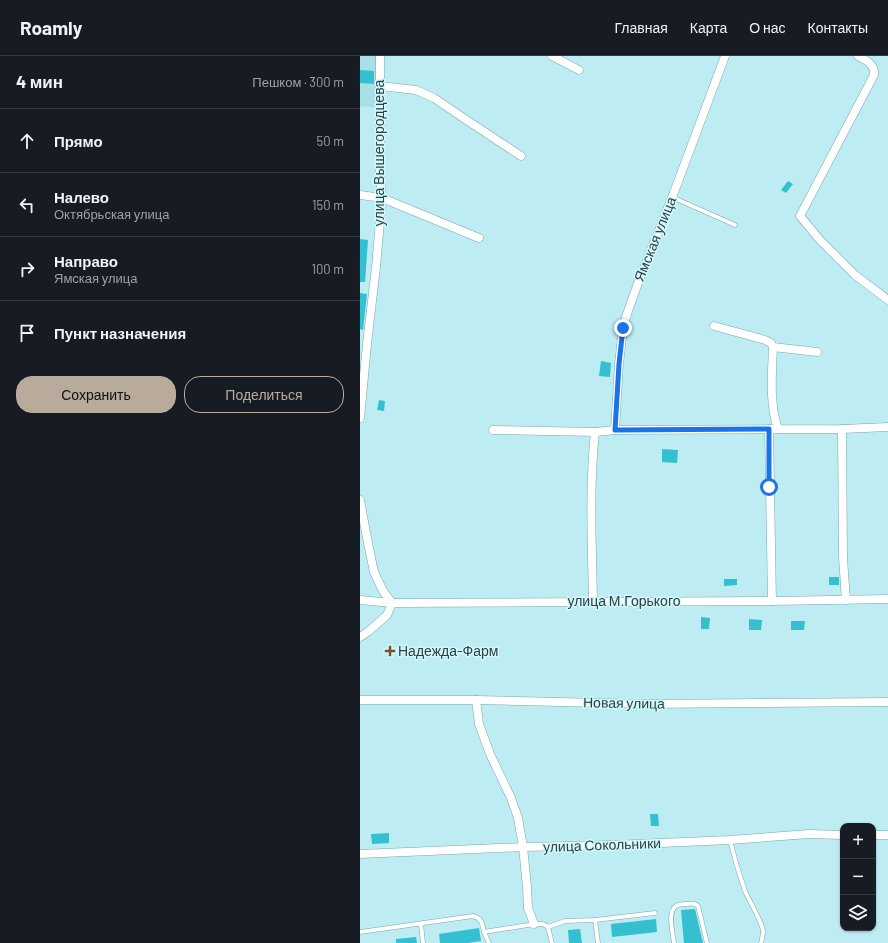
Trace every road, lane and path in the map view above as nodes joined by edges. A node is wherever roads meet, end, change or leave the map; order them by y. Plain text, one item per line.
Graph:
1 (380, 56) edge
2 (552, 56) edge
3 (726, 56) edge
4 (858, 56) edge
5 (579, 70) dead end
6 (380, 86) junction
7 (521, 156) dead end
8 (360, 195) edge
9 (672, 197) junction
10 (382, 198) junction
11 (735, 225) dead end
12 (479, 238) dead end
13 (888, 300) edge
14 (714, 326) dead end
15 (363, 344) edge
16 (774, 347) junction
17 (817, 352) dead end
18 (360, 418) edge
19 (888, 427) edge
20 (769, 429) junction
21 (778, 429) junction
22 (842, 429) junction
23 (493, 430) dead end
24 (615, 430) junction
25 (595, 432) junction
26 (360, 500) edge
27 (888, 599) edge
28 (360, 600) edge
29 (846, 600) junction
30 (593, 601) junction
31 (772, 601) junction
32 (392, 603) junction
33 (360, 637) edge
34 (360, 700) edge
35 (476, 700) junction
36 (888, 702) edge
37 (840, 835) edge
38 (876, 835) edge
39 (888, 836) edge
40 (730, 840) junction
41 (523, 847) junction
42 (360, 854) edge
43 (655, 913) dead end
44 (595, 920) junction
45 (420, 924) junction
46 (534, 924) junction
47 (548, 927) junction
48 (360, 932) edge
49 (484, 932) junction
50 (423, 943) edge
51 (489, 943) edge
52 (552, 943) edge
53 (598, 943) edge
54 (674, 943) edge
55 (707, 943) edge
56 (761, 943) edge

1 - 6 street, улица Вышегородцева
2 - 5 street
3 - 9 street, Ямская улица
4 - 13 street
6 - 7 street
6 - 10 street, улица Вышегородцева
8 - 10 street
9 - 11 lane
9 - 24 street, Ямская улица
10 - 12 street
10 - 15 street, улица Вышегородцева
14 - 16 street
15 - 18 street, улица Вышегородцева
16 - 17 street
16 - 21 street
19 - 22 street
20 - 21 street
20 - 24 street
20 - 31 street
21 - 22 street
22 - 29 street
23 - 25 street
24 - 25 street
25 - 30 street
26 - 32 street
27 - 29 street, улица М.Горького
28 - 32 street, улица М.Горького
29 - 31 street, улица М.Горького
30 - 31 street, улица М.Горького
30 - 32 street, улица М.Горького
32 - 33 street
34 - 35 street, Новая улица
35 - 36 street, Новая улица
35 - 41 street
37 - 40 street, улица Сокольники
38 - 39 street
40 - 41 street, улица Сокольники
40 - 56 lane
41 - 42 street, улица Сокольники
41 - 46 street
43 - 44 lane
44 - 47 lane
44 - 53 lane
45 - 48 lane
45 - 49 lane
45 - 50 lane
46 - 47 lane
46 - 49 lane
47 - 52 lane
49 - 51 lane
54 - 55 lane

